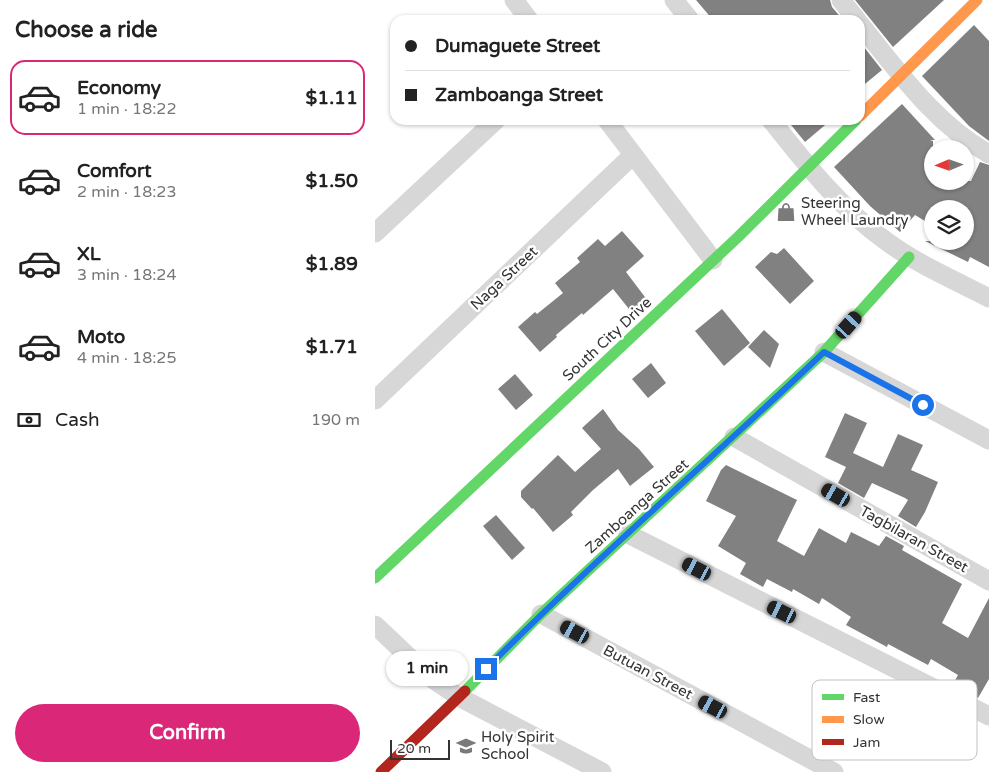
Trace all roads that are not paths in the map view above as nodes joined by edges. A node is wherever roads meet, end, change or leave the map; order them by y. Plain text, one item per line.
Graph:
1 (514, 0) edge
2 (674, 0) edge
3 (841, 0) edge
4 (977, 0) edge
5 (525, 15) edge
6 (686, 15) edge
7 (853, 15) edge
8 (865, 30) edge
9 (901, 75) junction
10 (865, 111) edge
11 (492, 125) edge
12 (611, 125) edge
13 (775, 125) edge
14 (851, 125) edge
15 (989, 154) edge
16 (633, 156) junction
17 (809, 168) junction
18 (375, 233) edge
19 (909, 257) junction
20 (713, 260) junction
21 (989, 298) edge
22 (824, 352) junction
23 (375, 400) edge
24 (734, 437) junction
25 (989, 440) edge
26 (628, 534) junction
27 (375, 578) edge
28 (989, 581) edge
29 (541, 614) junction
30 (375, 625) edge
31 (918, 680) edge
32 (459, 697) junction
33 (977, 710) edge
34 (989, 716) edge
35 (381, 772) edge
36 (602, 772) edge
37 (834, 772) edge

1 - 5 street
2 - 6 street
3 - 7 street
4 - 9 street
8 - 9 street
9 - 10 street
9 - 15 street
11 - 18 street
12 - 16 street
13 - 17 street
14 - 17 street, South City Drive
16 - 20 street
16 - 23 street, Naga Street
17 - 19 street
17 - 20 street, South City Drive
19 - 21 street
19 - 22 street, Zamboanga Street
20 - 27 street, South City Drive
22 - 24 street, Zamboanga Street
22 - 25 street
24 - 26 street, Zamboanga Street
24 - 28 street, Tagbilaran Street
26 - 29 street, Zamboanga Street
26 - 31 street
29 - 32 street, Zamboanga Street
29 - 37 street, Butuan Street
30 - 32 street
32 - 35 street, Zamboanga Street
32 - 36 street
33 - 34 street

